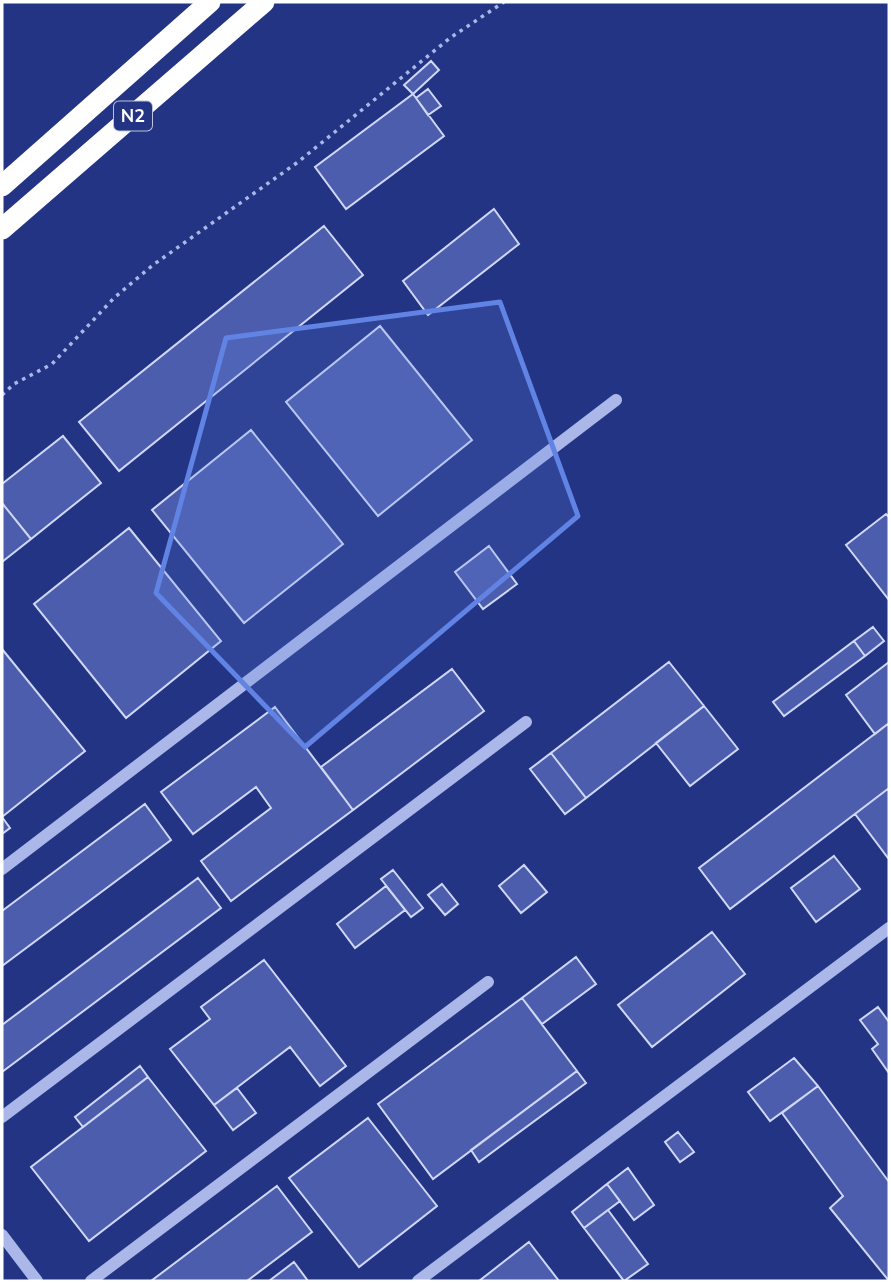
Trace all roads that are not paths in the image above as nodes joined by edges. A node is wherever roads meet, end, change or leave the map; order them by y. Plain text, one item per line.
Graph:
1 (210, 2) edge
2 (264, 2) edge
3 (2, 186) edge
4 (2, 229) edge
5 (615, 400) dead end
6 (526, 722) dead end
7 (2, 869) edge
8 (889, 928) edge
9 (488, 982) dead end
10 (2, 1117) edge
11 (2, 1235) edge
12 (37, 1281) edge
13 (91, 1281) edge
14 (418, 1281) edge

1 - 3 highway, N2
2 - 4 highway, N2
5 - 7 street
6 - 10 street
8 - 14 street
9 - 13 street
11 - 12 street

